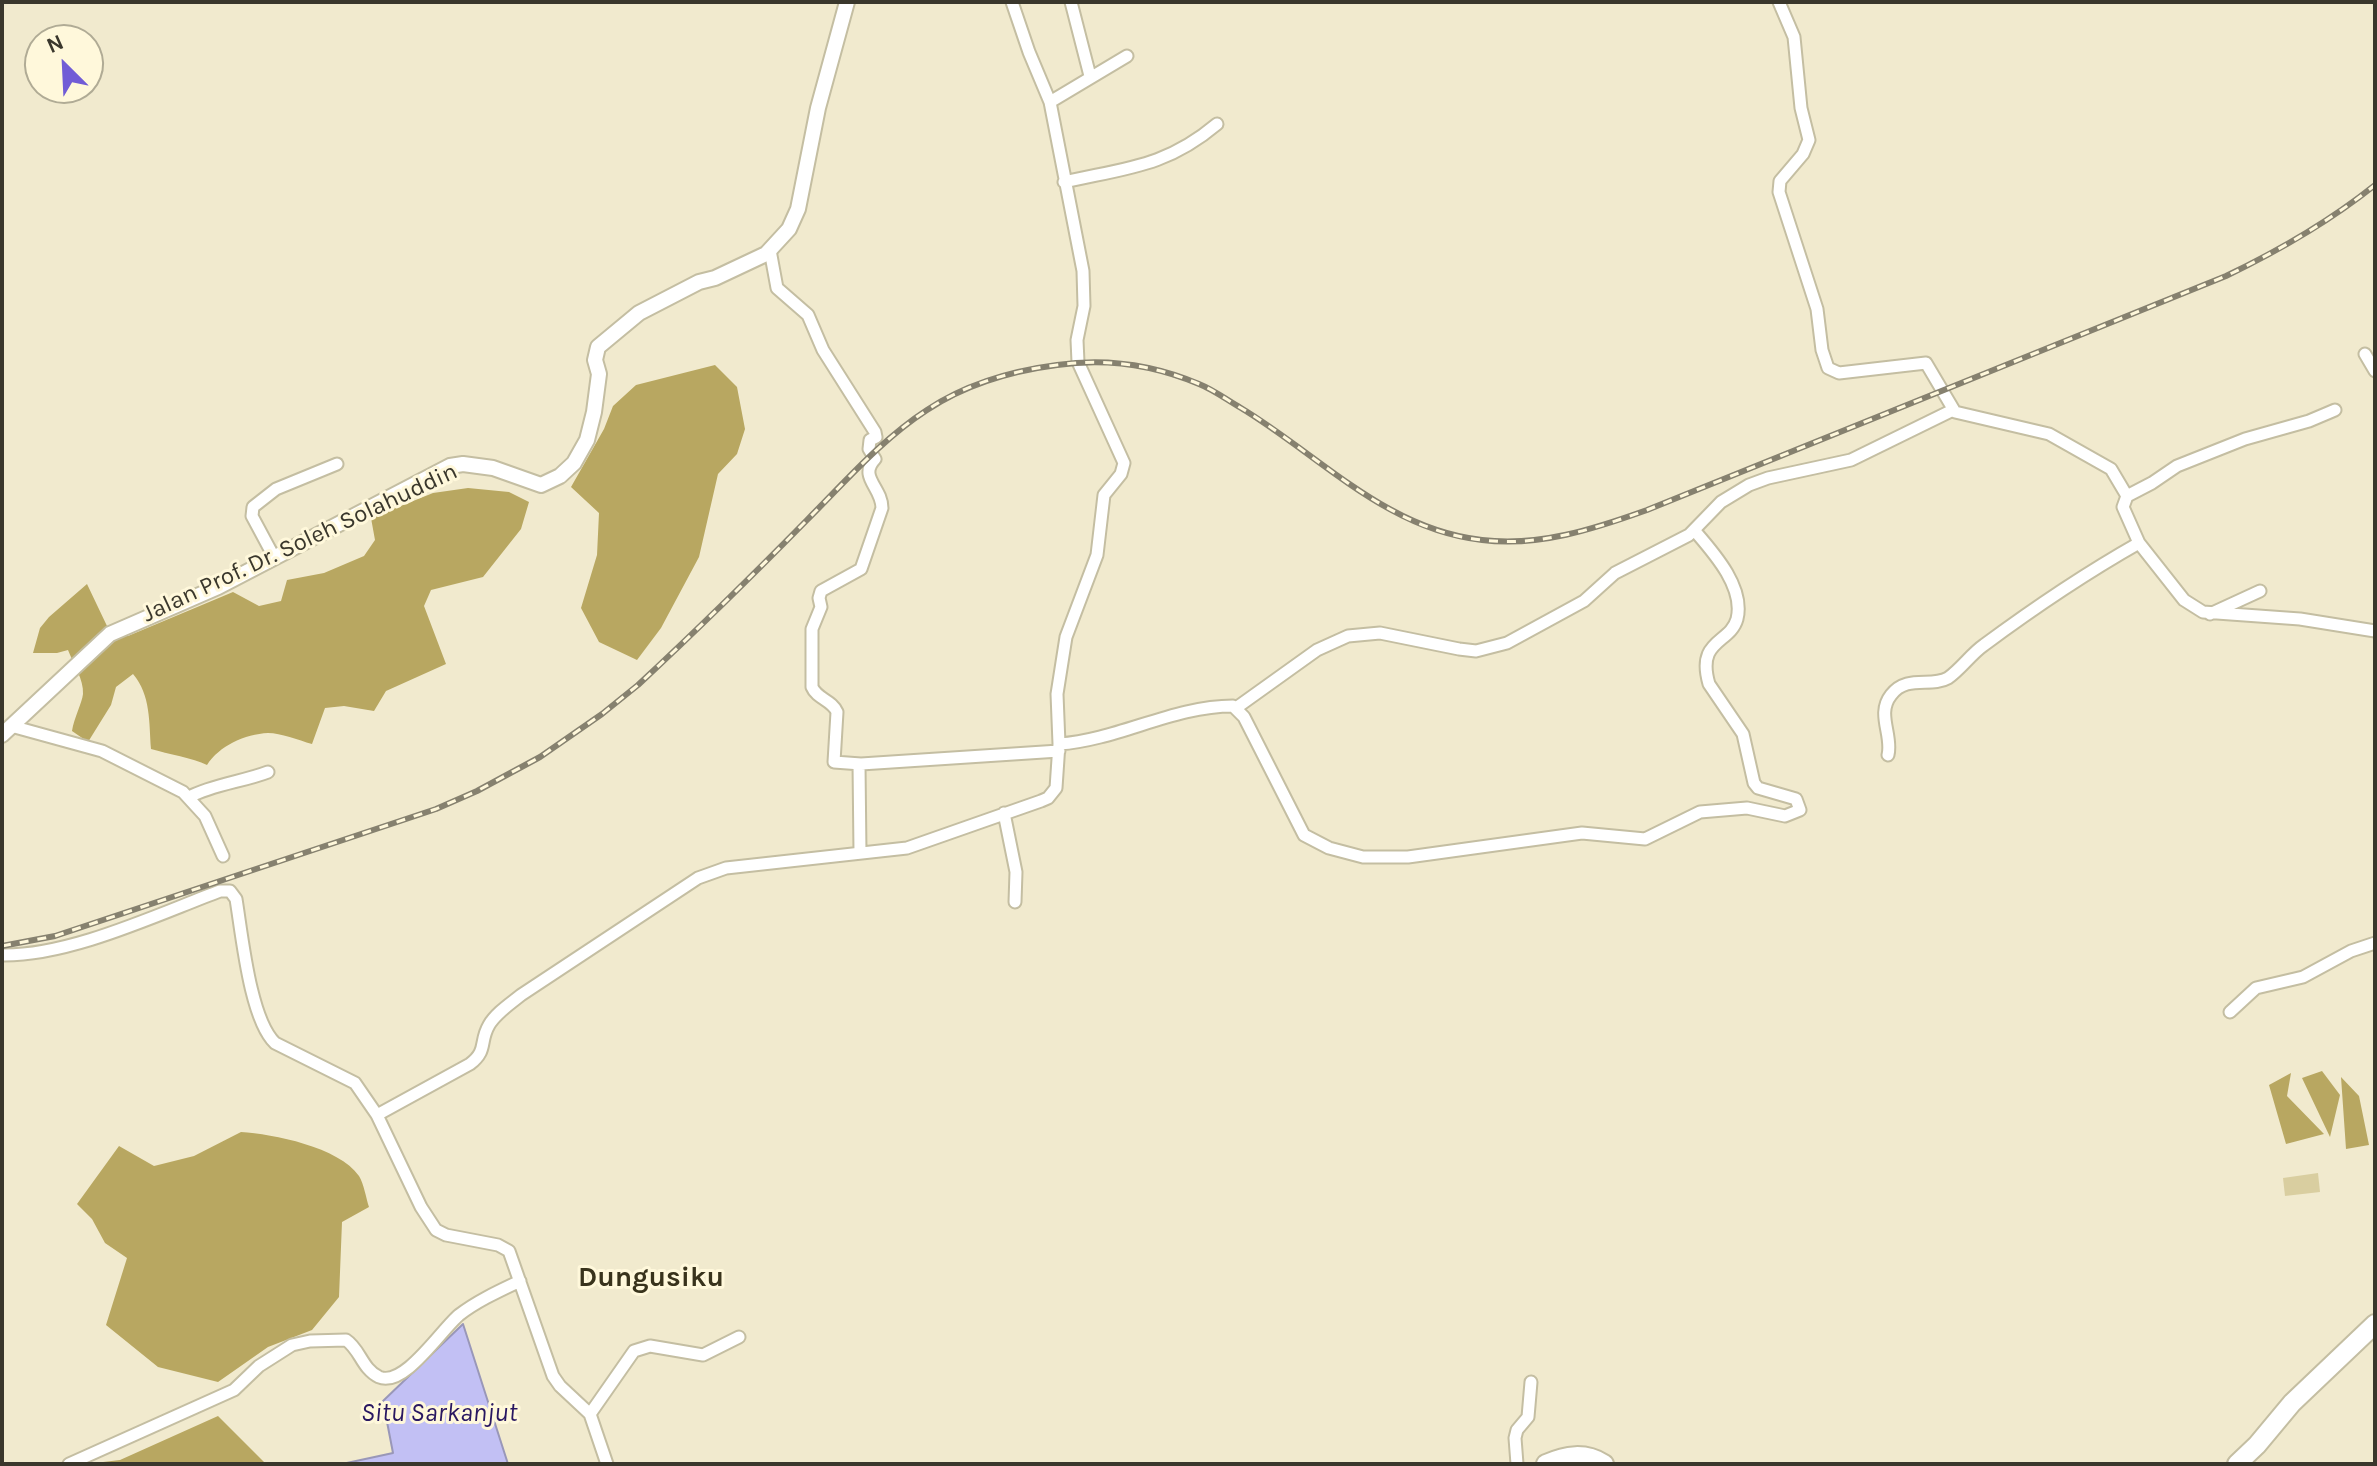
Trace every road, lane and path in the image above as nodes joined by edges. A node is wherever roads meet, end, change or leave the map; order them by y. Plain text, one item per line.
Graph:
1 (847, 2) edge
2 (1012, 2) edge
3 (1071, 2) edge
4 (1779, 2) edge
5 (1127, 56) dead end
6 (1090, 76) junction
7 (1050, 102) junction
8 (1217, 124) dead end
9 (1064, 182) junction
10 (770, 250) junction
11 (2365, 354) dead end
12 (2375, 371) edge
13 (1953, 410) junction
14 (2335, 410) dead end
15 (337, 464) dead end
16 (2127, 496) junction
17 (1694, 530) junction
18 (2139, 543) junction
19 (274, 557) junction
20 (2260, 591) dead end
21 (2210, 614) junction
22 (2375, 631) edge
23 (1236, 708) junction
24 (7, 730) edge
25 (1059, 748) junction
26 (1888, 755) dead end
27 (859, 764) junction
28 (268, 772) dead end
29 (189, 797) junction
30 (1004, 813) junction
31 (860, 853) junction
32 (223, 856) dead end
33 (1015, 902) dead end
34 (2375, 943) edge
35 (2, 955) edge
36 (2230, 1012) dead end
37 (377, 1115) junction
38 (520, 1281) junction
39 (2375, 1324) edge
40 (739, 1337) dead end
41 (1531, 1382) dead end
42 (590, 1414) junction
43 (69, 1464) edge
44 (607, 1464) edge
45 (1517, 1464) edge
46 (1546, 1464) edge
47 (1604, 1464) edge
48 (2237, 1464) edge

1 - 10 street, Jalan Prof. Dr. Soleh Solahuddin
2 - 7 street
3 - 6 street
4 - 13 street
5 - 6 street
6 - 7 street
7 - 9 street
8 - 9 street
9 - 25 street
10 - 19 street, Jalan Prof. Dr. Soleh Solahuddin
10 - 27 street
11 - 12 street
13 - 16 street
13 - 17 street
14 - 16 street
15 - 19 street
16 - 18 street
17 - 23 street
17 - 23 street
18 - 21 street
18 - 26 street
19 - 24 street, Jalan Prof. Dr. Soleh Solahuddin
20 - 21 street
21 - 22 street
23 - 25 street
24 - 29 street
25 - 27 street
25 - 30 street
27 - 31 street
28 - 29 street
29 - 32 street
30 - 31 street
30 - 33 street
31 - 37 street
34 - 36 street
35 - 37 street
37 - 38 street
38 - 42 street
38 - 43 street
39 - 48 main road
40 - 42 street
41 - 45 street
42 - 44 street
46 - 47 main road

